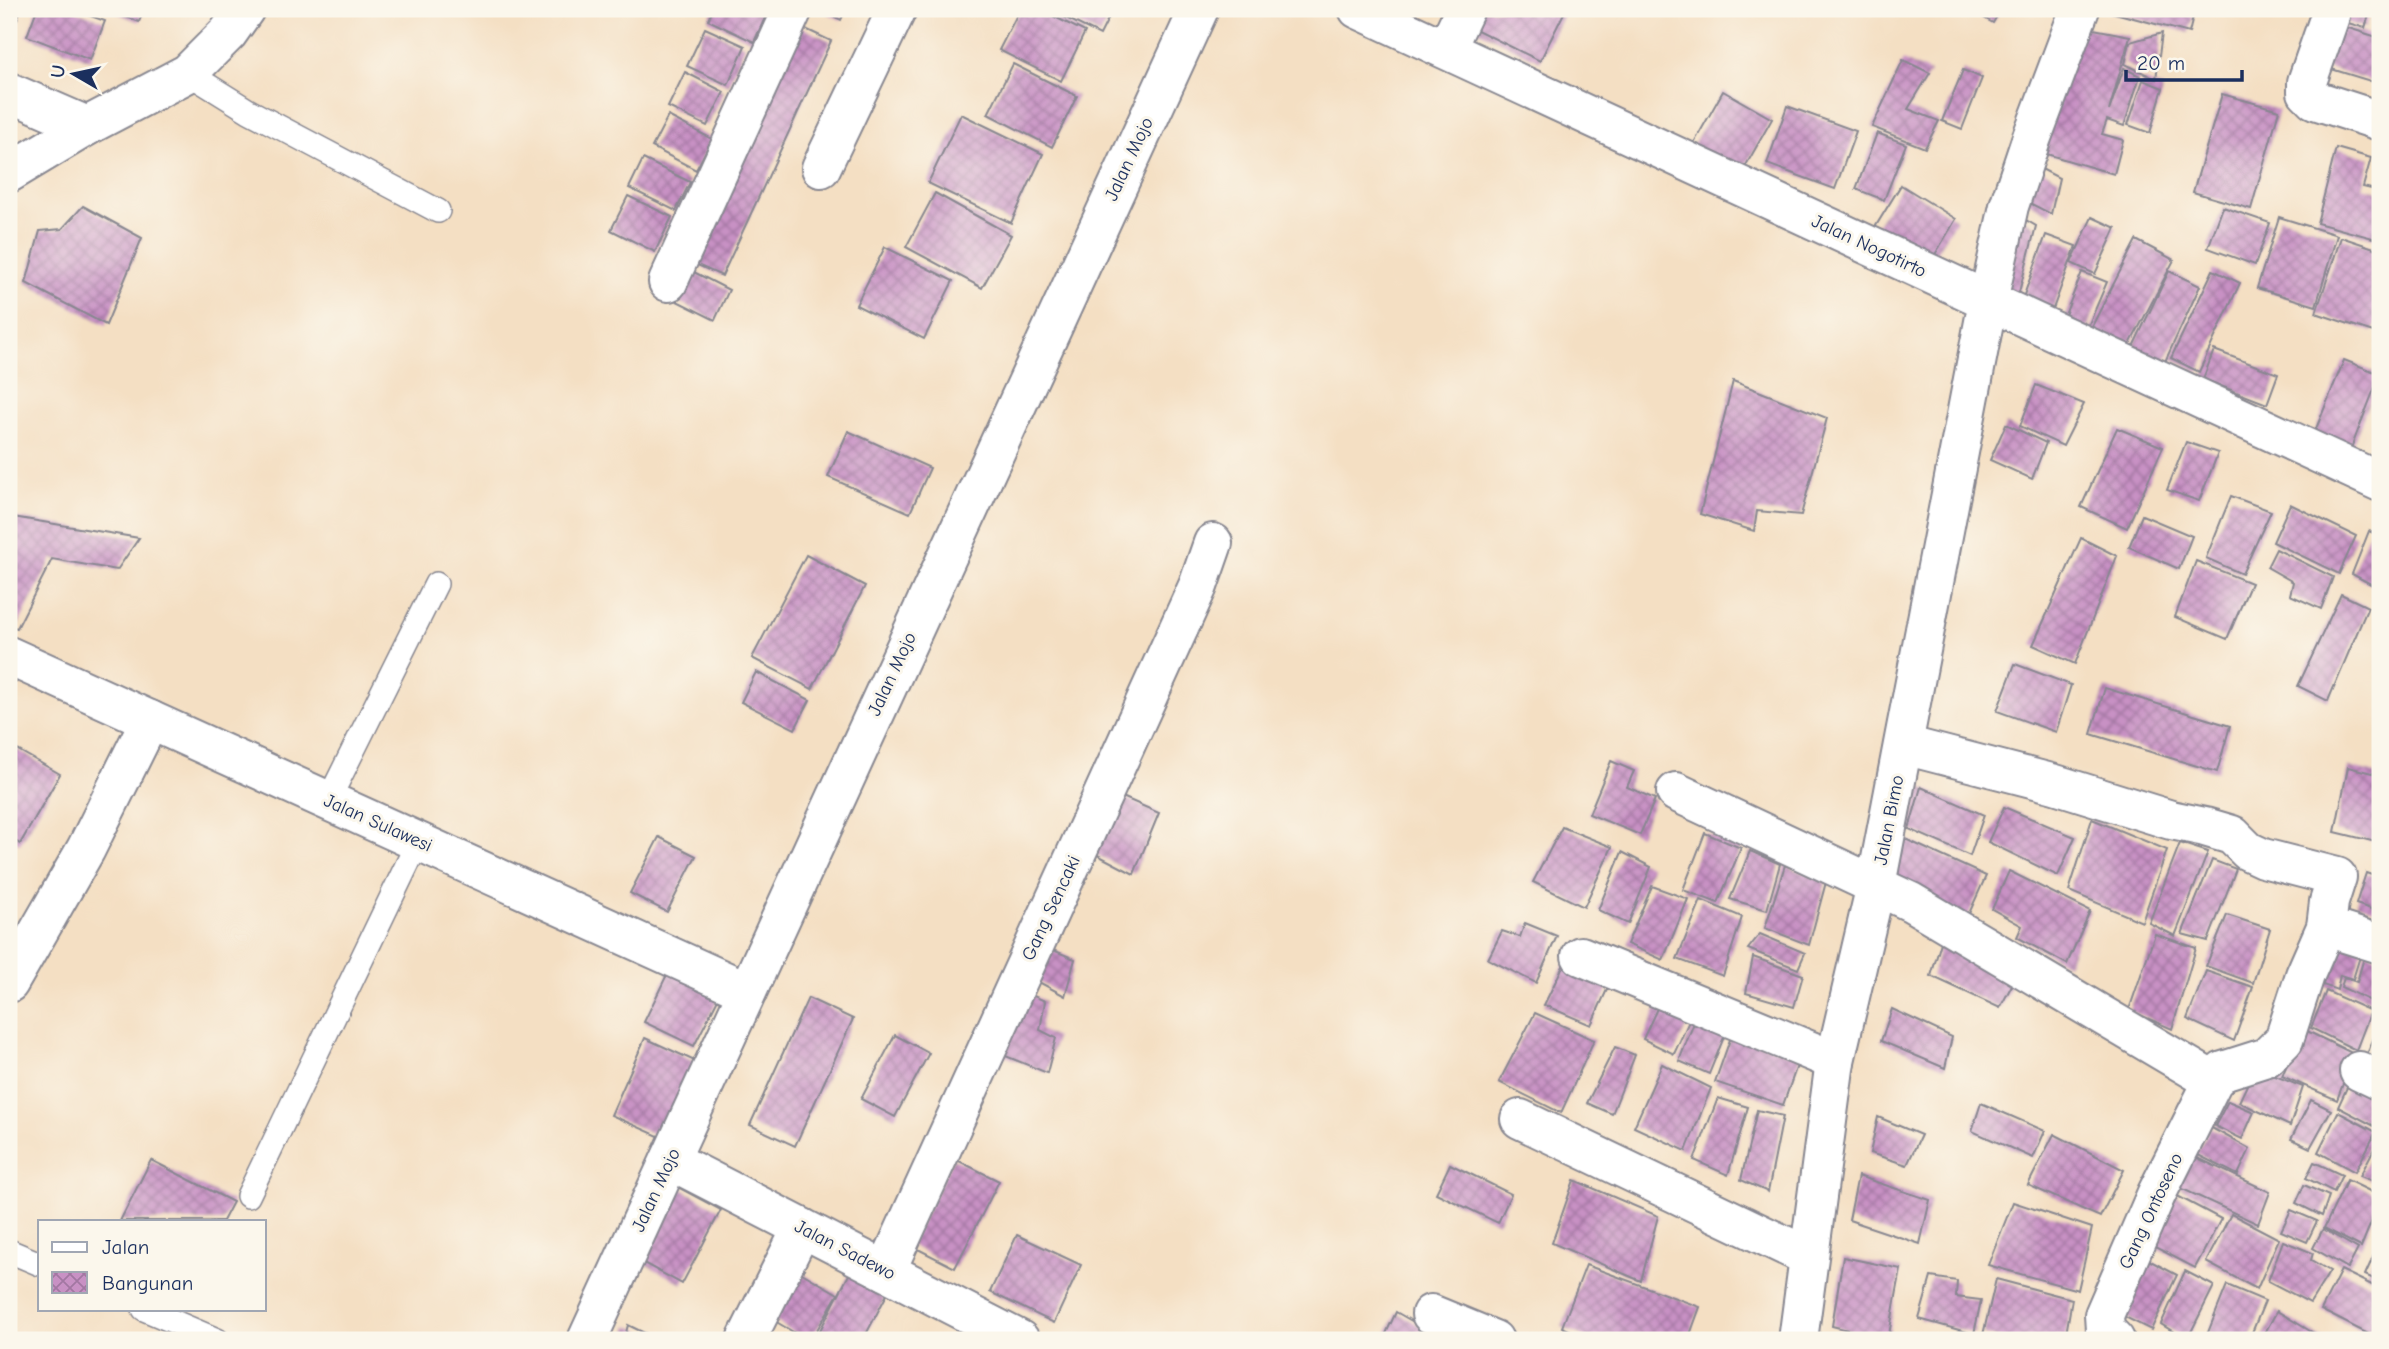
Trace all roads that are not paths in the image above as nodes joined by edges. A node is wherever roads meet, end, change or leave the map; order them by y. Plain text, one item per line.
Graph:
1 (245, 9) edge
2 (793, 9) edge
3 (897, 9) edge
4 (1199, 9) edge
5 (1358, 9) edge
6 (1465, 9) edge
7 (2080, 9) edge
8 (2330, 16) dead end
9 (1446, 49) junction
10 (188, 72) junction
11 (9, 92) edge
12 (2380, 121) edge
13 (88, 126) junction
14 (821, 168) dead end
15 (9, 173) edge
16 (438, 211) dead end
17 (668, 282) dead end
18 (1988, 301) junction
19 (2380, 482) edge
20 (1213, 543) dead end
21 (436, 584) dead end
22 (9, 656) edge
23 (150, 720) junction
24 (1904, 745) junction
25 (1676, 792) dead end
26 (328, 801) junction
27 (418, 842) junction
28 (1876, 885) junction
29 (2326, 928) junction
30 (2380, 944) edge
31 (1581, 956) dead end
32 (9, 983) edge
33 (747, 991) junction
34 (1835, 1061) junction
35 (2213, 1081) junction
36 (1520, 1119) dead end
37 (670, 1160) junction
38 (248, 1196) dead end
39 (802, 1228) junction
40 (9, 1251) edge
41 (1807, 1256) junction
42 (38, 1263) edge
43 (886, 1271) junction
44 (146, 1310) edge
45 (1432, 1314) dead end
46 (217, 1340) edge
47 (587, 1340) edge
48 (746, 1340) edge
49 (1020, 1340) edge
50 (1494, 1340) edge
51 (1798, 1340) edge
52 (2115, 1340) edge

1 - 10 street
2 - 17 street
3 - 14 street
4 - 33 street, Jalan Mojo
5 - 9 street, Jalan Nogotirto
6 - 9 street
7 - 18 street, Jalan Bimo
8 - 12 street
9 - 18 street, Jalan Nogotirto
10 - 13 street
10 - 16 lane
11 - 13 street
13 - 15 street
18 - 19 street, Jalan Nogotirto
18 - 24 street, Jalan Bimo
20 - 43 street, Gang Sencaki
21 - 26 lane
22 - 23 street, Jalan Sulawesi
23 - 26 street, Jalan Sulawesi
23 - 32 street
24 - 28 street, Jalan Bimo
24 - 29 street
25 - 28 street
26 - 27 street, Jalan Sulawesi
27 - 33 street, Jalan Sulawesi
27 - 38 lane
28 - 34 street, Jalan Bimo
28 - 35 street
29 - 30 street
29 - 35 street
31 - 34 street
33 - 37 street, Jalan Mojo
34 - 41 street, Jalan Bimo
35 - 52 street, Gang Ontoseno
36 - 41 street
37 - 39 street, Jalan Sadewo
37 - 47 street, Jalan Mojo
39 - 43 street, Jalan Sadewo
39 - 48 street
40 - 42 lane
41 - 51 street, Jalan Bimo
43 - 49 street, Jalan Sadewo
44 - 46 lane
45 - 50 street

